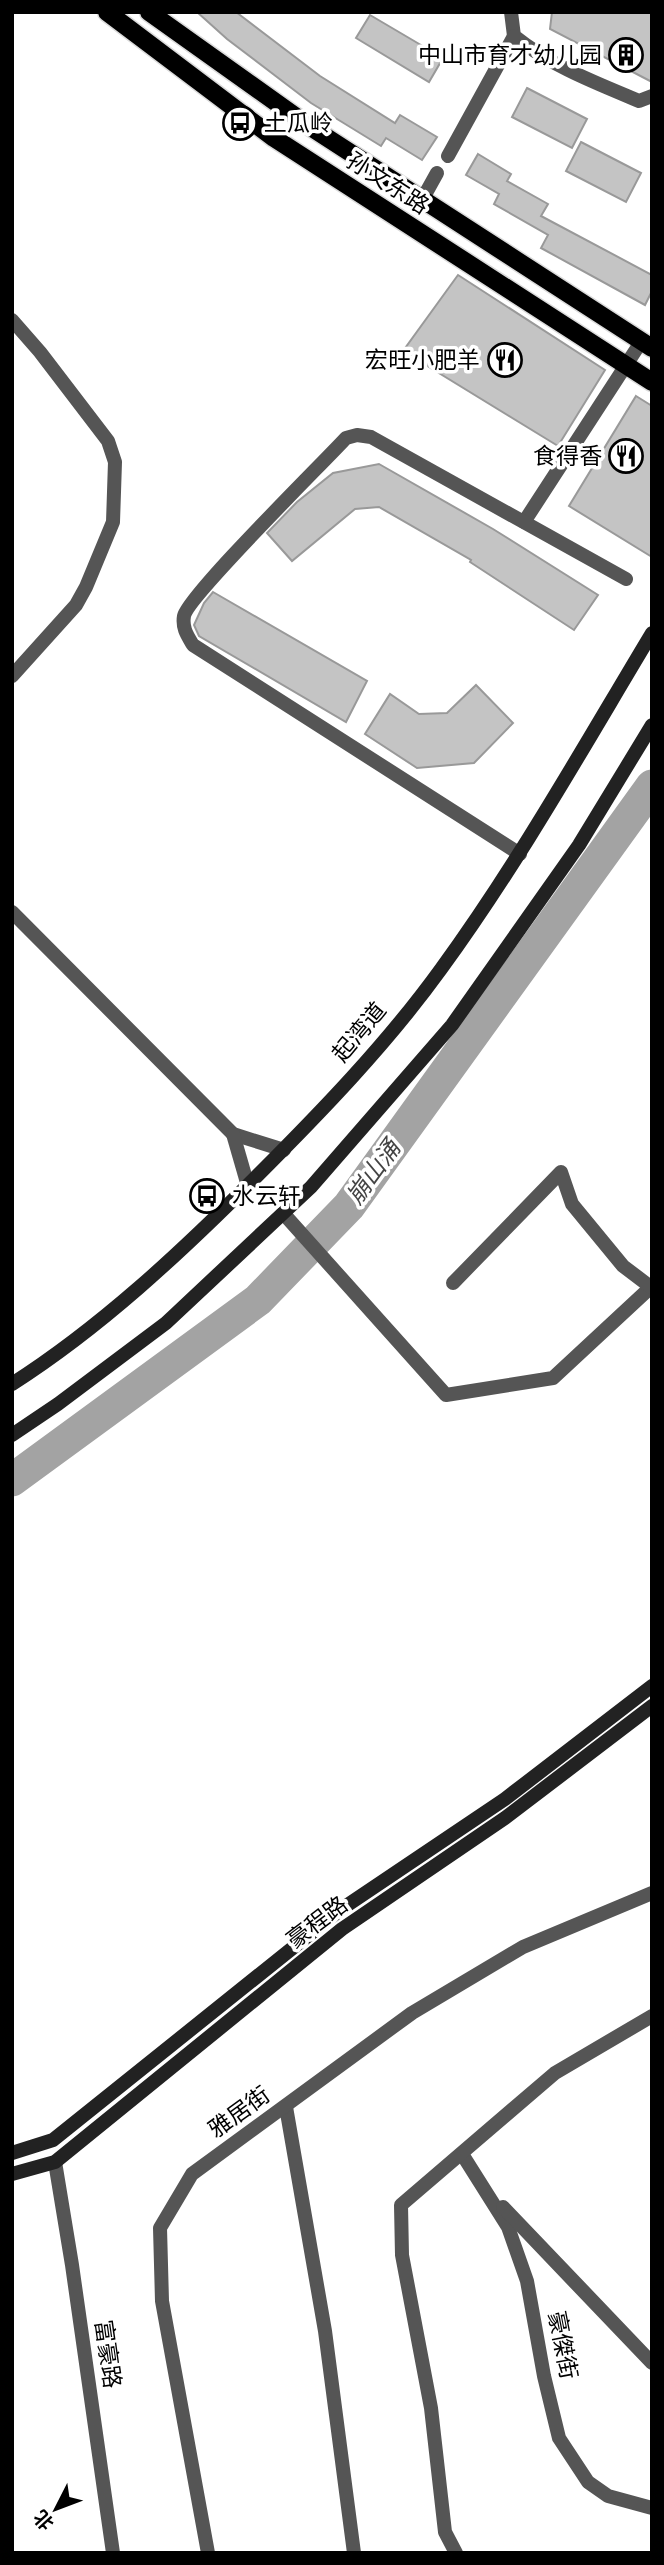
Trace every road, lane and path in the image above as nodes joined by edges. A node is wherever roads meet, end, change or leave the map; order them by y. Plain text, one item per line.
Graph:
1 (107, 12) edge
2 (149, 12) edge
3 (511, 12) edge
4 (514, 36) junction
5 (652, 96) edge
6 (447, 156) dead end
7 (437, 173) dead end
8 (422, 200) junction
9 (12, 320) edge
10 (647, 345) edge
11 (626, 366) junction
12 (652, 382) edge
13 (524, 522) junction
14 (626, 579) dead end
15 (652, 633) edge
16 (12, 676) edge
17 (652, 725) edge
18 (520, 854) junction
19 (12, 912) edge
20 (23, 923) junction
21 (12, 934) edge
22 (233, 1134) junction
23 (284, 1150) junction
24 (248, 1186) junction
25 (283, 1213) junction
26 (453, 1283) dead end
27 (651, 1288) edge
28 (12, 1384) edge
29 (12, 1435) edge
30 (652, 1686) edge
31 (652, 1706) edge
32 (652, 1894) edge
33 (652, 2015) edge
34 (286, 2107) junction
35 (12, 2152) edge
36 (462, 2154) junction
37 (55, 2162) junction
38 (12, 2174) edge
39 (482, 2186) junction
40 (652, 2363) edge
41 (652, 2508) edge
42 (114, 2553) edge
43 (208, 2553) edge
44 (354, 2553) edge
45 (456, 2553) edge

1 - 11 main road, 孙文东路
2 - 8 main road, 孙文东路
3 - 4 street
4 - 5 street
4 - 6 street
7 - 8 street
8 - 10 main road, 孙文东路
9 - 16 street
10 - 11 street
11 - 12 main road, 孙文东路
11 - 13 street
13 - 14 street
13 - 18 street
15 - 18 main road, 起湾道
17 - 25 main road
18 - 23 main road, 起湾道
19 - 20 street
20 - 21 street
20 - 22 street
22 - 23 street
22 - 24 street
23 - 24 main road, 起湾道
24 - 28 main road, 起湾道
25 - 27 street
25 - 29 main road
26 - 27 street
30 - 35 main road, 豪程路
31 - 37 main road, 豪程路
32 - 34 street, 雅居街
33 - 36 street
34 - 43 street, 雅居街
34 - 44 street
36 - 39 street, 豪傑街
36 - 45 street
37 - 38 main road, 豪程路
37 - 42 street, 富豪路
39 - 40 street
39 - 41 street, 豪傑街

